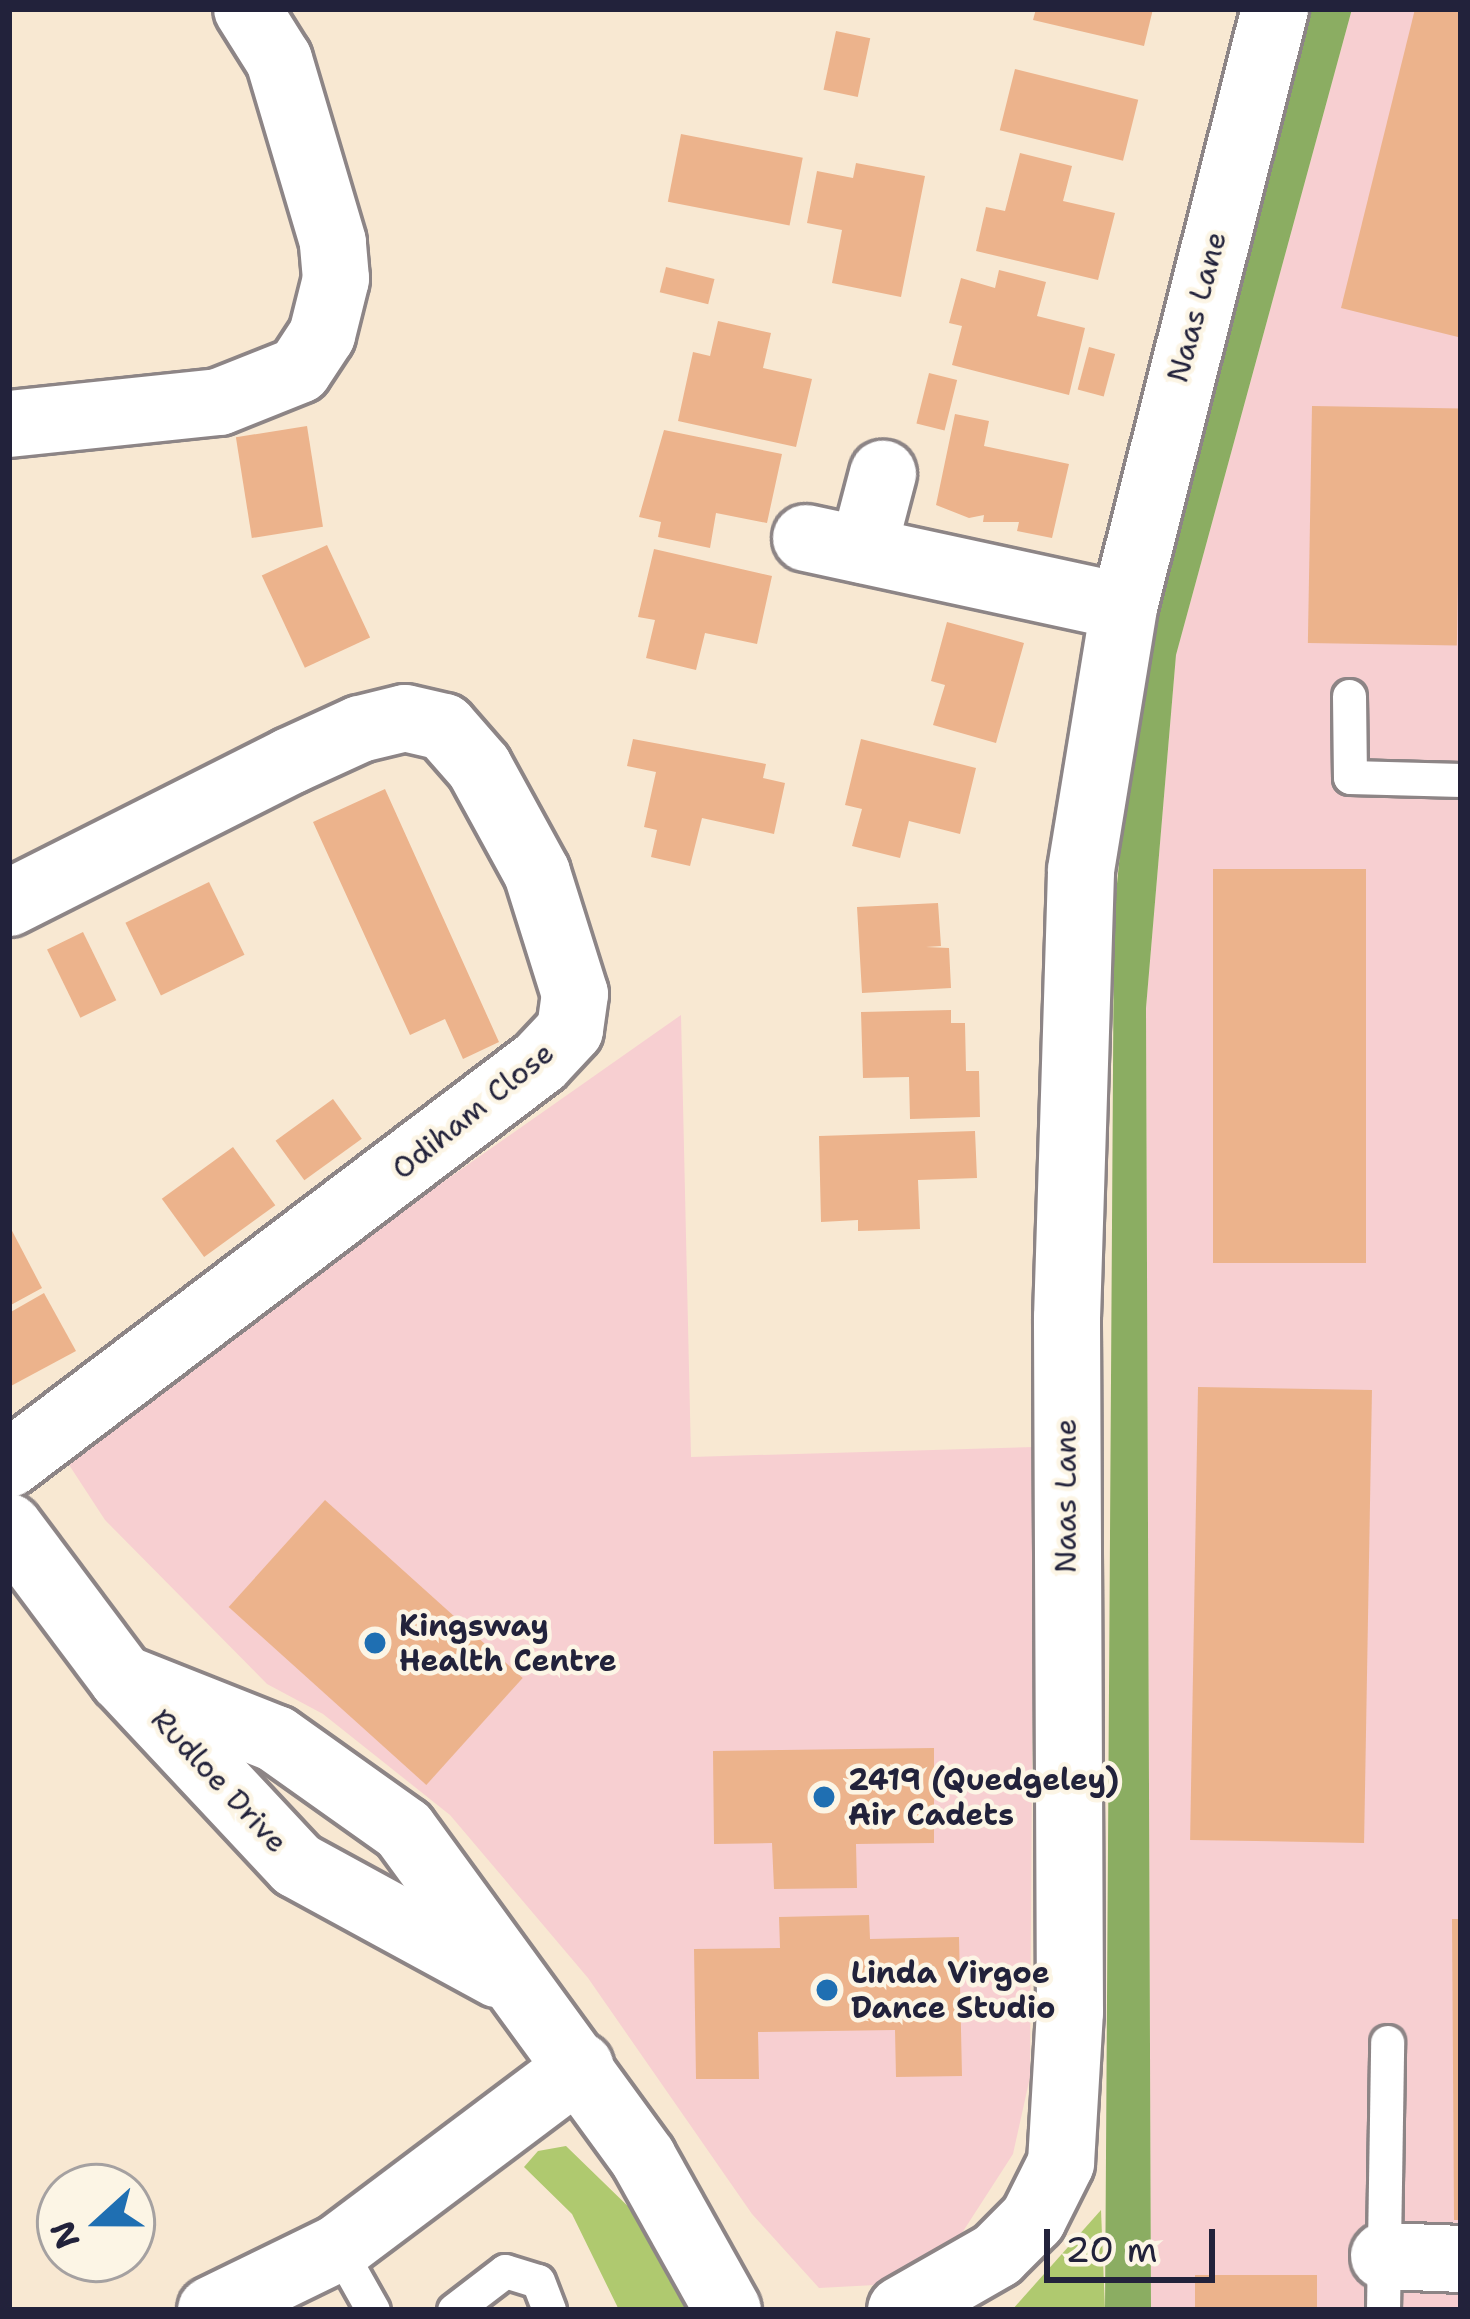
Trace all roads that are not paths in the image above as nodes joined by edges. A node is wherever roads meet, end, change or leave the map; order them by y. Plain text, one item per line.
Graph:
1 (247, 9) edge
2 (1274, 9) edge
3 (9, 424) edge
4 (883, 474) dead end
5 (1124, 607) junction
6 (1349, 695) dead end
7 (1461, 780) edge
8 (9, 903) edge
9 (9, 1463) edge
10 (9, 1527) edge
11 (122, 1678) junction
12 (510, 1981) junction
13 (1387, 2042) dead end
14 (580, 2066) junction
15 (338, 2248) junction
16 (1461, 2259) edge
17 (1383, 2283) edge
18 (211, 2310) edge
19 (373, 2310) edge
20 (454, 2310) edge
21 (549, 2310) edge
22 (728, 2310) edge
23 (901, 2310) edge

1 - 3 street
2 - 5 street, Naas Lane
4 - 5 street
5 - 23 street, Naas Lane
6 - 7 lane
8 - 9 street, Odiham Close
10 - 11 street, Rudloe Drive
11 - 12 street, Rudloe Drive
11 - 12 street, Rudloe Drive
12 - 14 street, Rudloe Drive
13 - 17 lane
14 - 15 street
14 - 22 street, Rudloe Drive
15 - 18 street
15 - 19 lane
16 - 17 street
20 - 21 lane

